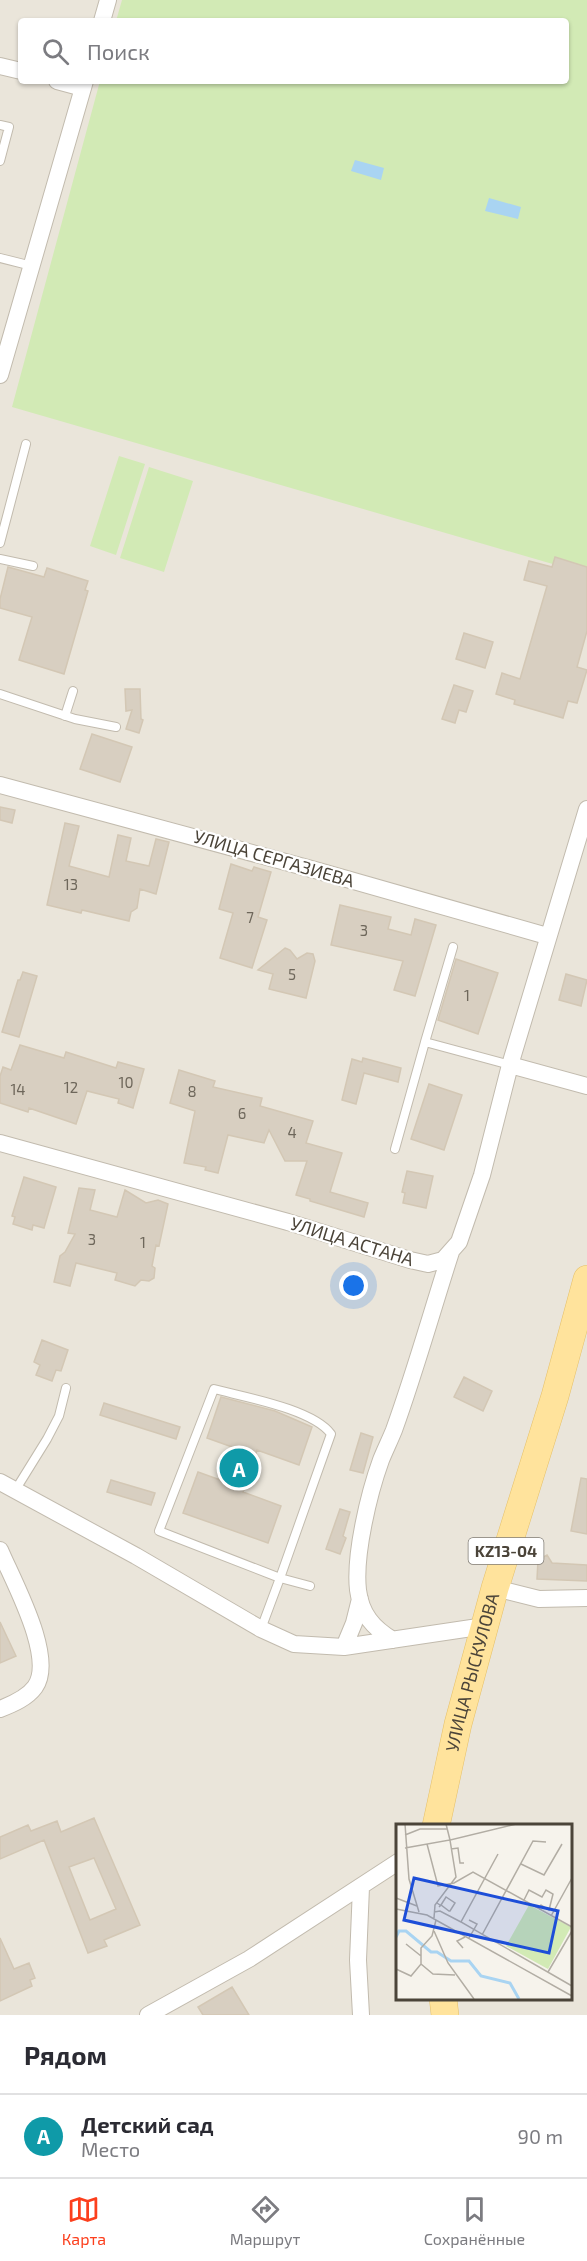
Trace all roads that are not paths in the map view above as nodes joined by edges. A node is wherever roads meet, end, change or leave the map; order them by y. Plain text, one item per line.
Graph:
1 (108, 0) edge
2 (103, 18) edge
3 (0, 66) edge
4 (18, 71) edge
5 (84, 85) edge
6 (0, 125) edge
7 (0, 161) edge
8 (0, 258) edge
9 (32, 266) junction
10 (0, 375) edge
11 (26, 444) dead end
12 (0, 543) edge
13 (0, 559) edge
14 (33, 566) dead end
15 (73, 691) dead end
16 (0, 694) edge
17 (65, 716) junction
18 (116, 727) dead end
19 (0, 785) edge
20 (587, 809) edge
21 (547, 936) junction
22 (453, 947) dead end
23 (425, 1042) junction
24 (510, 1065) junction
25 (587, 1086) edge
26 (0, 1143) edge
27 (396, 1149) dead end
28 (452, 1251) junction
29 (587, 1279) edge
30 (582, 1319) edge
31 (66, 1388) dead end
32 (0, 1482) edge
33 (16, 1489) junction
34 (0, 1550) edge
35 (280, 1578) junction
36 (310, 1586) dead end
37 (495, 1588) junction
38 (360, 1598) junction
39 (587, 1598) edge
40 (485, 1626) junction
41 (261, 1629) junction
42 (393, 1640) junction
43 (344, 1647) junction
44 (0, 1709) edge
45 (436, 1824) edge
46 (396, 1863) edge
47 (361, 1887) junction
48 (443, 2000) edge
49 (148, 2015) edge
50 (361, 2015) edge
51 (445, 2015) edge

1 - 2 street
3 - 4 street
5 - 9 street
6 - 7 lane
8 - 9 lane
9 - 10 street
11 - 12 lane
13 - 14 lane
15 - 17 lane
16 - 17 lane
17 - 18 lane
19 - 21 street, УЛИЦА СЕРГАЗИЕВА
20 - 21 street
21 - 24 street
22 - 23 lane
23 - 24 lane
23 - 27 lane
24 - 25 street
24 - 28 street
26 - 28 street, УЛИЦА АСТАНА
28 - 38 street
29 - 30 main road, УЛИЦА РЫСКУЛОВА / KZ13-04
30 - 37 main road, УЛИЦА РЫСКУЛОВА / KZ13-04
31 - 33 lane
32 - 33 street
33 - 41 street
34 - 44 street
35 - 35 lane
35 - 36 lane
35 - 41 lane
37 - 39 street
37 - 40 main road, УЛИЦА РЫСКУЛОВА / KZ13-04
38 - 42 street
38 - 43 street
40 - 42 street
40 - 45 main road, УЛИЦА РЫСКУЛОВА / KZ13-04
41 - 43 street
42 - 43 street
46 - 47 street
47 - 49 street
47 - 50 street
48 - 51 main road

